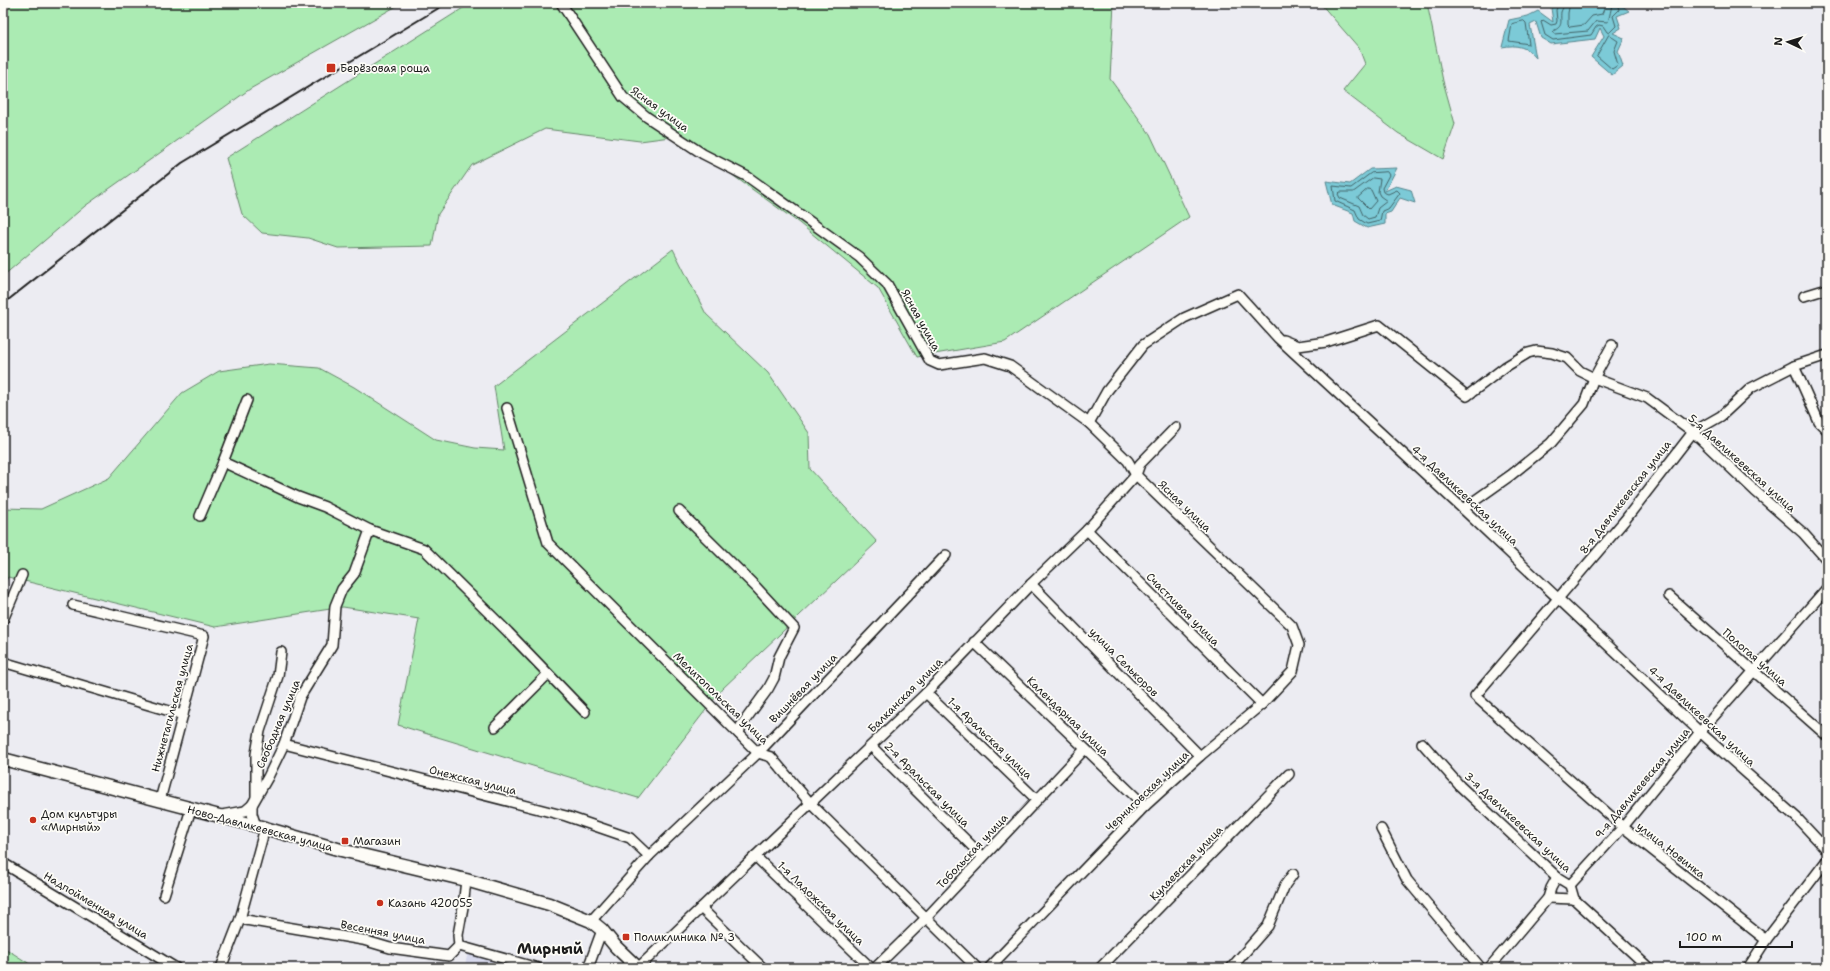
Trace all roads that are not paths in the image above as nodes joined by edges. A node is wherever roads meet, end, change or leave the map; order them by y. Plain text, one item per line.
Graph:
1 (561, 3) edge
2 (1827, 289) edge
3 (1804, 296) dead end
4 (1278, 338) junction
5 (1612, 346) dead end
6 (1827, 355) edge
7 (1794, 366) junction
8 (1594, 378) junction
9 (247, 400) dead end
10 (507, 408) dead end
11 (1089, 423) junction
12 (1176, 427) dead end
13 (1827, 430) edge
14 (1693, 432) junction
15 (223, 462) junction
16 (1136, 475) junction
17 (1463, 509) junction
18 (679, 511) dead end
19 (200, 516) dead end
20 (370, 530) junction
21 (1087, 530) junction
22 (946, 555) dead end
23 (1827, 560) edge
24 (22, 575) dead end
25 (1031, 584) junction
26 (1827, 588) edge
27 (1669, 596) dead end
28 (1559, 599) junction
29 (74, 605) dead end
30 (3, 620) edge
31 (1292, 626) joint
32 (974, 642) junction
33 (281, 652) dead end
34 (3, 662) edge
35 (1752, 671) junction
36 (548, 674) junction
37 (926, 693) junction
38 (1475, 696) joint
39 (1262, 704) junction
40 (585, 712) dead end
41 (183, 715) junction
42 (495, 727) dead end
43 (1700, 732) junction
44 (739, 734) junction
45 (1827, 736) edge
46 (1422, 743) dead end
47 (284, 744) junction
48 (871, 746) junction
49 (1085, 749) junction
50 (758, 753) junction
51 (1200, 756) junction
52 (3, 759) edge
53 (1288, 774) dead end
54 (160, 800) junction
55 (1037, 800) junction
56 (254, 802) junction
57 (811, 804) junction
58 (1145, 806) junction
59 (191, 809) junction
60 (217, 815) junction
61 (260, 827) junction
62 (1623, 828) junction
63 (1381, 830) dead end
64 (1827, 850) edge
65 (649, 856) junction
66 (755, 856) junction
67 (982, 856) junction
68 (1827, 860) edge
69 (3, 863) edge
70 (1293, 874) dead end
71 (1557, 877) junction
72 (466, 880) junction
73 (1570, 885) junction
74 (164, 896) dead end
75 (1548, 898) junction
76 (1574, 899) junction
77 (701, 908) junction
78 (927, 917) junction
79 (240, 919) junction
80 (592, 921) junction
81 (602, 930) junction
82 (1766, 940) junction
83 (459, 946) junction
84 (176, 968) edge
85 (221, 968) edge
86 (538, 968) edge
87 (588, 968) edge
88 (638, 968) edge
89 (763, 968) edge
90 (871, 968) edge
91 (875, 968) edge
92 (977, 968) edge
93 (989, 968) edge
94 (1100, 968) edge
95 (1231, 968) edge
96 (1481, 968) edge
97 (1489, 968) edge
98 (1649, 968) edge
99 (1748, 968) edge

1 - 11 street, Ясная улица
2 - 3 street
4 - 8 street, 5-я Давликеевская улица
4 - 11 street, 4-я Давликеевская улица
4 - 17 street, 4-я Давликеевская улица
5 - 8 street
6 - 7 street, 8-я Давликеевская улица
7 - 13 street
7 - 14 street, 8-я Давликеевская улица
8 - 14 street, 5-я Давликеевская улица
8 - 17 street
9 - 15 street
10 - 44 street, Мелитопольская улица
11 - 16 street, Ясная улица
12 - 16 street, Балканская улица
14 - 23 street, 5-я Давликеевская улица
14 - 28 street, 8-я Давликеевская улица
15 - 19 street
15 - 20 street
16 - 21 street, Балканская улица
16 - 31 street, Ясная улица
17 - 28 street, 4-я Давликеевская улица
18 - 44 street
20 - 36 street
20 - 47 street, Свободная улица
21 - 25 street, Балканская улица
21 - 39 street, Счастливая улица
22 - 50 street, Вишнёвая улица
24 - 30 street
25 - 32 street, Балканская улица
25 - 51 street, улица Селькоров
26 - 35 street, 9-я Давликеевская улица
27 - 35 street, Пологая улица
28 - 38 street, 8-я Давликеевская улица
28 - 43 street, 4-я Давликеевская улица
29 - 41 street, Нижнетагильская улица
31 - 39 street, Черниговская улица
32 - 37 street, Балканская улица
32 - 49 street, Календарная улица
33 - 56 street
34 - 41 street
35 - 43 street, 9-я Давликеевская улица
35 - 45 street, Пологая улица
36 - 40 street
36 - 42 street
37 - 48 street, Балканская улица
37 - 55 street, 1-я Аральская улица
38 - 62 street, улица Новинка
39 - 51 street, Черниговская улица
41 - 54 street, Нижнетагильская улица
43 - 62 street, 9-я Давликеевская улица
43 - 64 street, 4-я Давликеевская улица
44 - 50 street, Мелитопольская улица
46 - 71 street, 3-я Давликеевская улица
47 - 56 street, Свободная улица
47 - 65 street, Онежская улица
48 - 57 street, Балканская улица
48 - 67 street, 2-я Аральская улица
49 - 55 street, Тобольская улица
49 - 58 street, Календарная улица
50 - 57 street, Мелитопольская улица
50 - 65 street, Вишнёвая улица
51 - 58 street, Черниговская улица
52 - 54 street, Ново-Давликеевская улица
53 - 94 street, Кулаевская улица
54 - 59 street, Ново-Давликеевская улица
55 - 67 street, Тобольская улица
56 - 60 street
56 - 61 street
57 - 66 street, Балканская улица
57 - 78 street, Мелитопольская улица
58 - 93 street, Черниговская улица
59 - 60 street, Ново-Давликеевская улица
59 - 74 street
60 - 61 street, Ново-Давликеевская улица
61 - 72 street, Ново-Давликеевская улица
61 - 79 street
62 - 73 street, 9-я Давликеевская улица
62 - 82 street, улица Новинка
63 - 96 street
65 - 80 street, Вишнёвая улица
66 - 77 street, Балканская улица
66 - 90 street, 1-я Ладожская улица
67 - 78 street, Тобольская улица
68 - 82 street
69 - 84 street, Надпойменная улица
70 - 95 street
71 - 73 street, 3-я Давликеевская улица
71 - 75 street
72 - 80 street, Ново-Давликеевская улица
72 - 83 street
73 - 76 street, 3-я Давликеевская улица
75 - 76 street
75 - 97 street
76 - 98 street
77 - 88 street, Балканская улица
77 - 89 street
78 - 91 street, Тобольская улица
78 - 92 street, Мелитопольская улица
79 - 83 street, Весенняя улица
79 - 85 street
80 - 81 street, Ново-Давликеевская улица
81 - 87 street
81 - 88 street, Ново-Давликеевская улица
82 - 99 street
83 - 86 street

